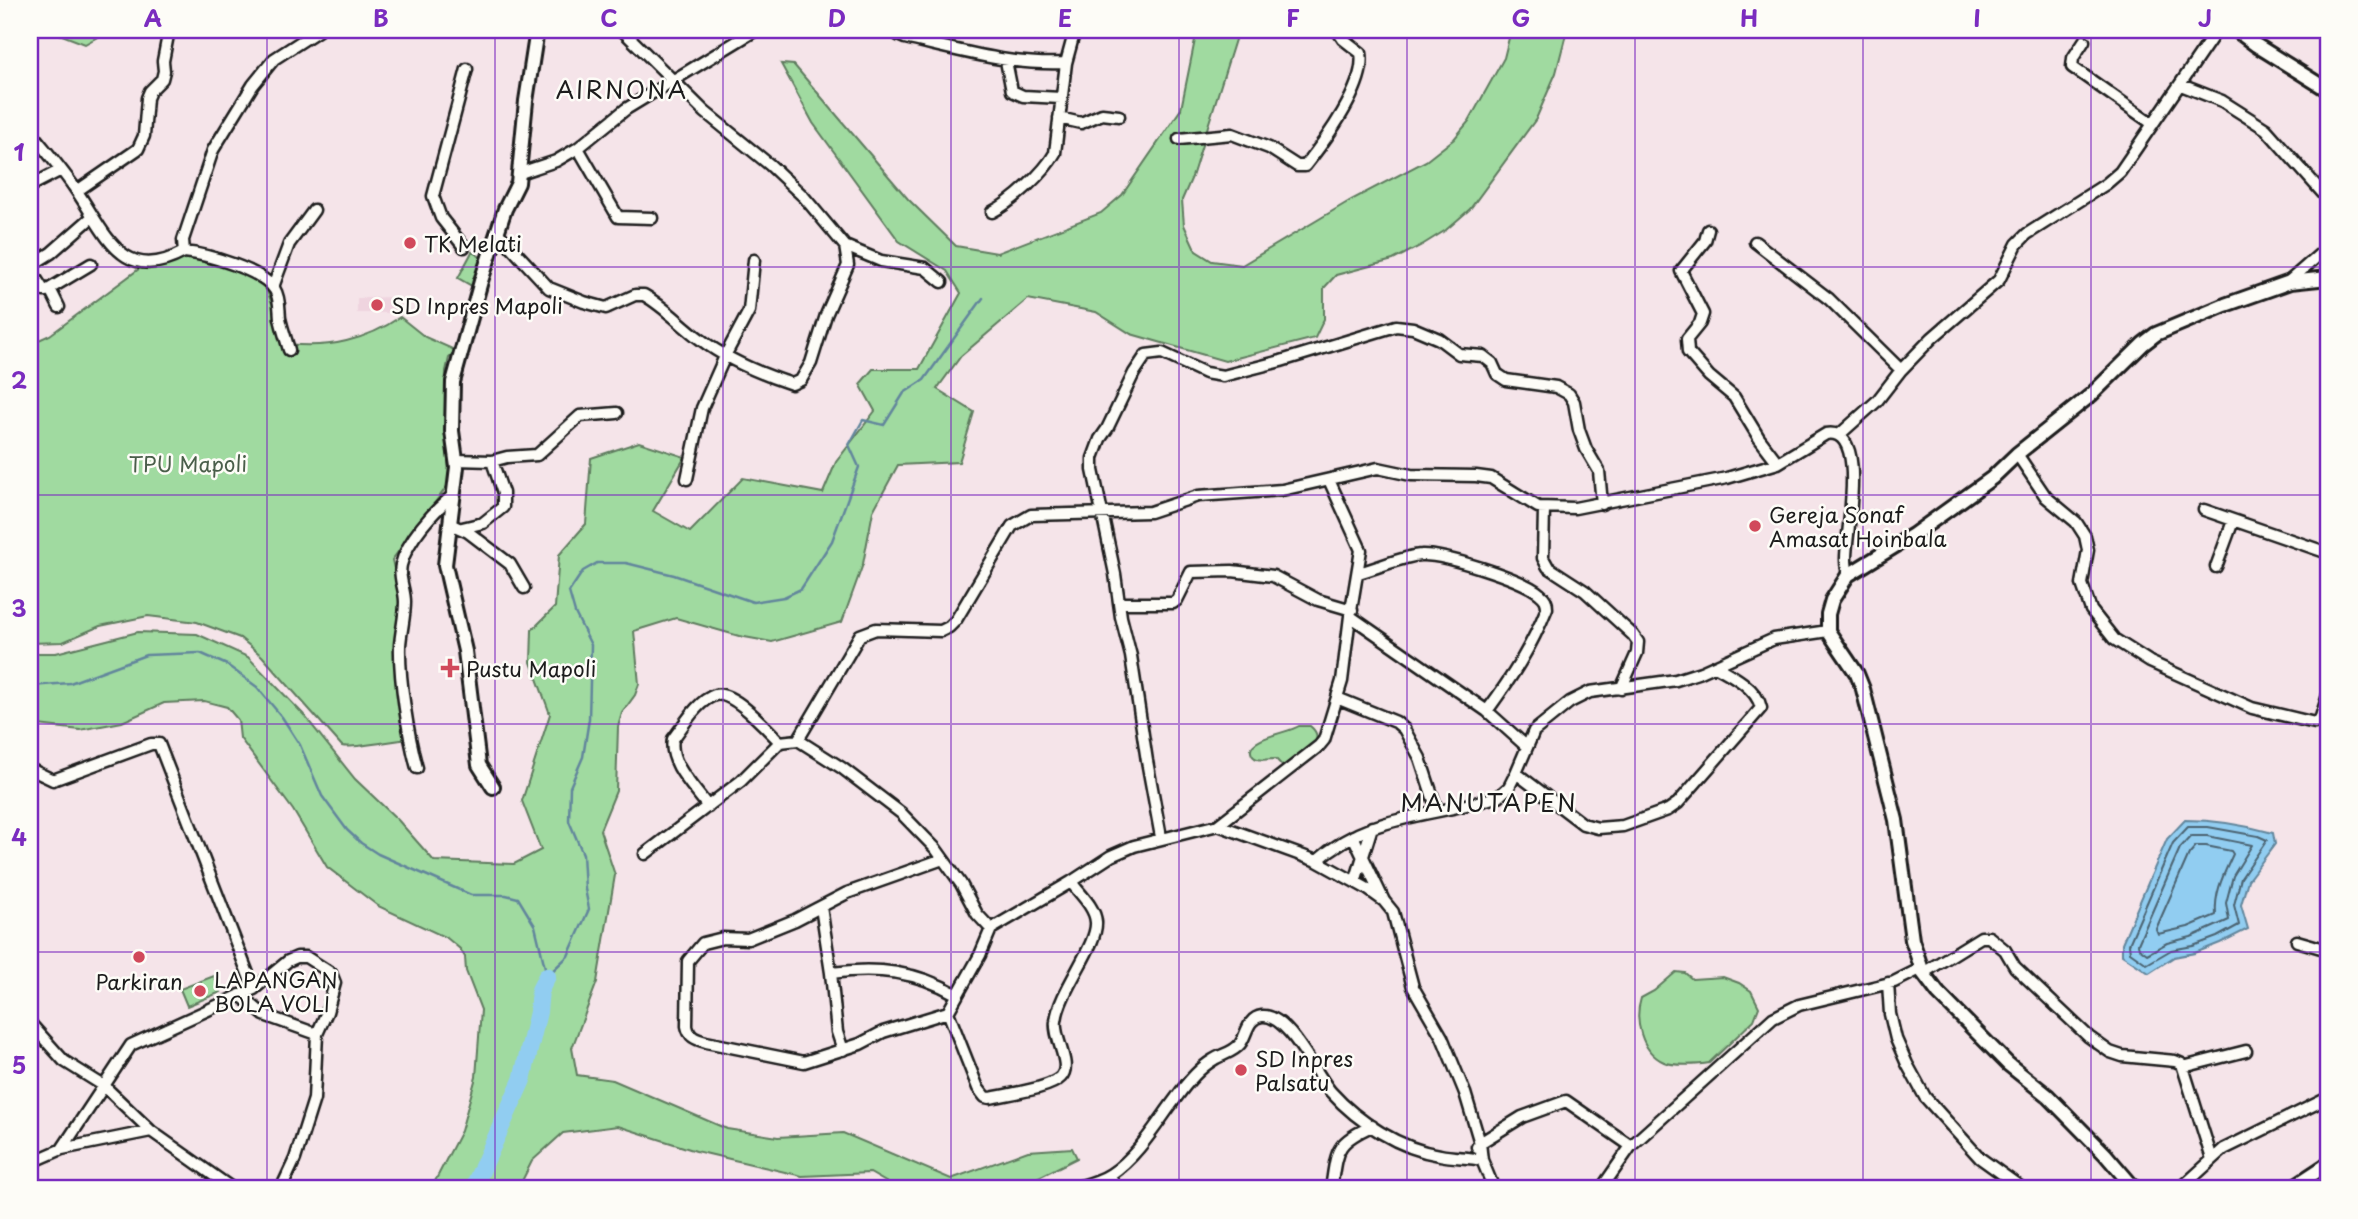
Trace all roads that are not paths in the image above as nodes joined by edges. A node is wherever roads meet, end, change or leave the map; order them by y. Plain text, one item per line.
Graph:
1 (169, 30) edge
2 (319, 30) edge
3 (537, 30) edge
4 (624, 30) edge
5 (756, 30) edge
6 (895, 30) edge
7 (1075, 30) edge
8 (1338, 30) edge
9 (2217, 30) edge
10 (2236, 30) edge
11 (2084, 41) dead end
12 (1006, 61) junction
13 (1066, 63) junction
14 (467, 69) dead end
15 (671, 81) junction
16 (2181, 85) junction
17 (2328, 90) edge
18 (1060, 97) junction
19 (1119, 116) dead end
20 (1059, 118) junction
21 (2153, 124) junction
22 (30, 131) edge
23 (1179, 139) dead end
24 (578, 148) junction
25 (61, 170) junction
26 (520, 173) junction
27 (30, 186) edge
28 (77, 191) junction
29 (2328, 199) edge
30 (314, 210) dead end
31 (992, 212) dead end
32 (92, 217) junction
33 (652, 218) dead end
34 (1708, 230) dead end
35 (498, 233) junction
36 (1755, 242) dead end
37 (845, 246) junction
38 (464, 247) dead end
39 (2328, 247) edge
40 (184, 252) junction
41 (754, 260) dead end
42 (31, 263) edge
43 (91, 264) dead end
44 (2328, 278) edge
45 (942, 282) dead end
46 (2286, 283) junction
47 (273, 287) junction
48 (50, 289) junction
49 (59, 307) dead end
50 (289, 350) dead end
51 (726, 354) junction
52 (1901, 370) junction
53 (617, 413) dead end
54 (1839, 435) junction
55 (2017, 454) junction
56 (456, 460) junction
57 (492, 461) junction
58 (1778, 463) junction
59 (687, 479) dead end
60 (1329, 480) junction
61 (452, 496) junction
62 (1602, 504) junction
63 (1544, 509) junction
64 (2204, 510) dead end
65 (1103, 515) junction
66 (2233, 521) junction
67 (456, 527) junction
68 (2328, 553) edge
69 (2216, 566) dead end
70 (1358, 573) junction
71 (1848, 575) junction
72 (524, 588) dead end
73 (1119, 603) junction
74 (1351, 613) junction
75 (1828, 631) junction
76 (1715, 666) junction
77 (1621, 689) junction
78 (2328, 695) edge
79 (1337, 698) junction
80 (1487, 711) junction
81 (2325, 717) edge
82 (797, 740) junction
83 (780, 742) junction
84 (1526, 746) junction
85 (417, 768) dead end
86 (30, 769) edge
87 (1516, 773) junction
88 (493, 788) dead end
89 (708, 807) junction
90 (1437, 810) junction
91 (1218, 825) junction
92 (1372, 827) junction
93 (1353, 836) junction
94 (1161, 837) junction
95 (645, 854) dead end
96 (1363, 856) junction
97 (943, 859) junction
98 (1317, 861) junction
99 (1071, 881) junction
100 (1354, 882) junction
101 (1384, 901) junction
102 (821, 907) junction
103 (991, 929) junction
104 (2297, 941) dead end
105 (2328, 950) edge
106 (1923, 970) junction
107 (831, 974) junction
108 (1888, 982) junction
109 (254, 989) junction
110 (957, 994) junction
111 (240, 995) junction
112 (948, 1012) junction
113 (30, 1023) edge
114 (317, 1034) junction
115 (843, 1050) junction
116 (2246, 1051) dead end
117 (2183, 1067) junction
118 (104, 1086) junction
119 (2328, 1098) edge
120 (1372, 1126) junction
121 (151, 1131) junction
122 (1480, 1143) junction
123 (1631, 1146) junction
124 (62, 1149) junction
125 (1470, 1157) junction
126 (2212, 1159) junction
127 (1482, 1160) junction
128 (30, 1163) edge
129 (2328, 1164) edge
130 (1111, 1174) junction
131 (2019, 1186) dead end
132 (233, 1189) edge
133 (281, 1189) edge
134 (1071, 1189) edge
135 (1116, 1189) edge
136 (1331, 1189) edge
137 (1494, 1189) edge
138 (1601, 1189) edge
139 (2135, 1189) edge
140 (2180, 1189) edge
141 (2290, 1189) edge

1 - 28 street
2 - 40 street
3 - 26 street
4 - 15 street
5 - 15 street
6 - 12 street
7 - 13 street
8 - 23 street
9 - 16 street
10 - 17 street
11 - 21 street
12 - 13 street
12 - 18 street
13 - 18 street
14 - 38 street
15 - 24 street
15 - 37 street
16 - 21 street
16 - 29 street
18 - 20 street
19 - 20 street
20 - 31 street
21 - 52 street
22 - 25 street
24 - 26 street
24 - 33 street
25 - 27 street
25 - 28 street
26 - 35 street
28 - 32 street
30 - 47 street
32 - 40 street
32 - 42 street
34 - 58 street
35 - 51 street
35 - 56 street
36 - 52 street
37 - 45 street
37 - 51 street
39 - 46 street
40 - 47 street
41 - 51 street
42 - 48 street
43 - 48 street
44 - 46 street
46 - 55 street
47 - 50 street
48 - 49 street
51 - 59 street
52 - 54 street
53 - 57 street
54 - 58 street
54 - 71 street
55 - 71 street
55 - 81 street
56 - 57 street
56 - 61 street
57 - 67 street
58 - 62 street
60 - 63 street
60 - 65 street
60 - 70 street
61 - 67 street
61 - 85 street
62 - 63 street
62 - 65 street
63 - 77 street
64 - 66 street
65 - 73 street
65 - 82 street
66 - 68 street
66 - 69 street
67 - 72 street
67 - 88 street
70 - 74 street
70 - 80 street
71 - 75 street
73 - 74 street
73 - 94 street
74 - 79 street
74 - 80 street
75 - 76 street
75 - 106 street
76 - 77 street
76 - 87 street
77 - 84 street
78 - 81 street
79 - 90 street
79 - 91 street
80 - 84 street
82 - 83 street
82 - 97 street
83 - 89 street
83 - 89 street
84 - 87 street
86 - 109 street
87 - 90 street
89 - 95 street
90 - 92 street
91 - 94 street
91 - 98 street
92 - 93 street
92 - 96 street
93 - 96 street
93 - 98 street
94 - 99 street
96 - 100 street
96 - 101 street
97 - 102 street
97 - 103 street
98 - 100 street
99 - 103 street
99 - 112 street
100 - 101 street
101 - 122 street
102 - 107 street
102 - 115 street
103 - 110 street
104 - 105 street
106 - 108 street
106 - 117 street
106 - 139 street
107 - 110 street
107 - 115 street
108 - 123 street
108 - 131 street
109 - 111 street
109 - 114 street
110 - 112 street
111 - 114 street
111 - 118 street
112 - 115 street
113 - 118 street
114 - 133 street
116 - 117 street
117 - 126 street
118 - 121 street
118 - 124 street
119 - 126 street
120 - 125 street
120 - 130 street
120 - 136 street
121 - 124 street
121 - 132 street
122 - 123 street
122 - 125 street
122 - 127 street
123 - 138 street
124 - 128 street
125 - 127 street
126 - 140 street
127 - 137 street
129 - 141 street
130 - 134 street
130 - 135 street

